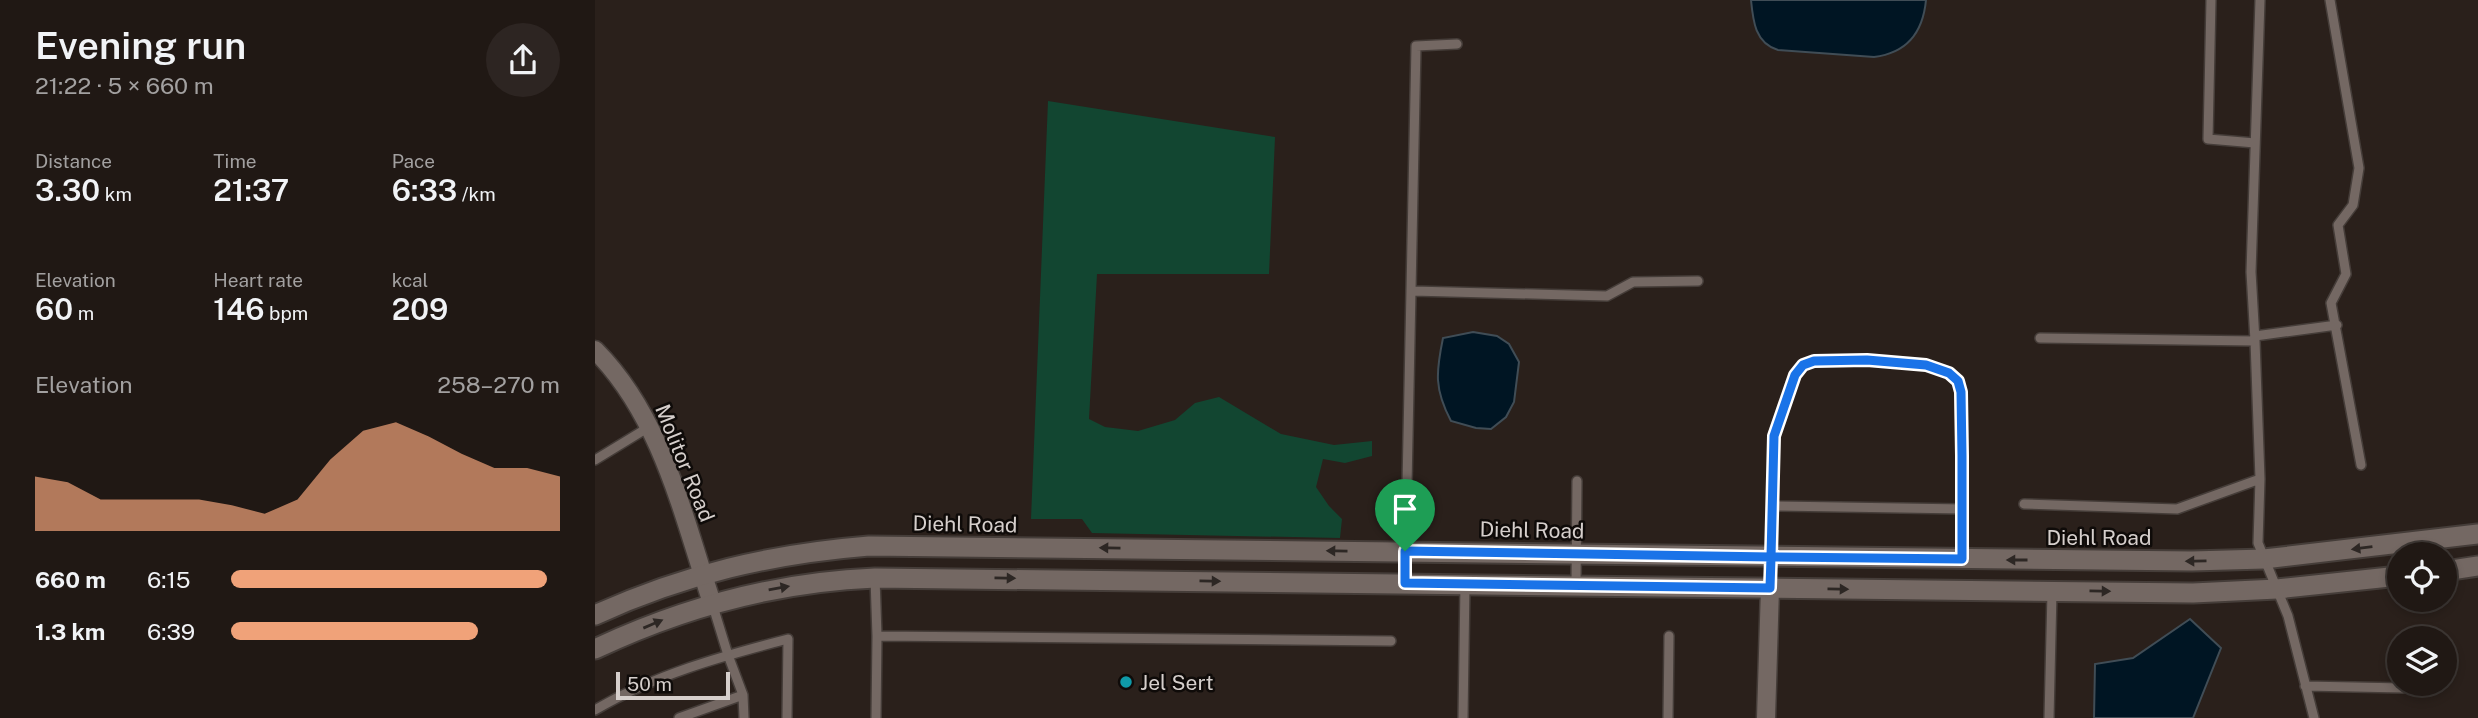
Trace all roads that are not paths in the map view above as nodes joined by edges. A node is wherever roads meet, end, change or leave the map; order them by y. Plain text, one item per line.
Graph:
1 (2211, 0) edge
2 (2260, 0) edge
3 (2330, 0) edge
4 (1457, 44) dead end
5 (2255, 143) junction
6 (1698, 281) dead end
7 (1413, 291) junction
8 (2337, 325) junction
9 (2040, 338) dead end
10 (2255, 339) junction
11 (595, 350) edge
12 (649, 427) junction
13 (595, 460) edge
14 (2361, 465) dead end
15 (2260, 479) junction
16 (1577, 481) dead end
17 (2024, 504) dead end
18 (1772, 506) junction
19 (1963, 509) junction
20 (2478, 534) edge
21 (1405, 551) junction
22 (1577, 554) junction
23 (1771, 557) junction
24 (1962, 559) junction
25 (2265, 559) junction
26 (2478, 566) edge
27 (2457, 569) edge
28 (702, 574) junction
29 (2387, 577) edge
30 (875, 578) junction
31 (1405, 583) junction
32 (1465, 584) junction
33 (1576, 585) junction
34 (1770, 588) junction
35 (2277, 589) junction
36 (2052, 590) junction
37 (712, 603) junction
38 (595, 615) edge
39 (877, 636) junction
40 (1669, 636) dead end
41 (1391, 641) dead end
42 (595, 649) edge
43 (728, 655) junction
44 (2305, 686) junction
45 (2387, 688) edge
46 (743, 695) junction
47 (595, 709) edge
48 (679, 718) edge
49 (744, 718) edge
50 (787, 718) edge
51 (876, 718) edge
52 (1463, 718) edge
53 (1668, 718) edge
54 (1766, 718) edge
55 (2049, 718) edge
56 (2313, 718) edge

1 - 5 lane
2 - 5 lane
3 - 8 lane
4 - 7 lane
5 - 10 lane
6 - 7 lane
7 - 21 lane
8 - 10 lane
8 - 14 lane
9 - 10 lane
10 - 15 lane
11 - 12 street, Molitor Road
12 - 13 lane
12 - 28 street, Molitor Road
15 - 17 lane
15 - 25 lane
16 - 22 lane
18 - 19 lane
18 - 19 lane
18 - 23 lane
19 - 24 lane
20 -> 25 street, Diehl Road
21 - 22 street, Diehl Road
21 -> 28 street, Diehl Road
21 - 31 lane
22 - 23 street, Diehl Road
22 - 33 lane
23 - 24 street, Diehl Road
23 - 34 lane
25 -> 24 street, Diehl Road
25 - 35 lane
26 - 27 street
28 - 37 street, Molitor Road
28 - 38 street, Diehl Road
29 - 35 street
30 -> 31 street
37 -> 30 street
30 - 39 lane
31 - 32 street
32 - 33 street
32 - 52 lane
33 - 34 street
34 -> 36 street
34 - 54 street
36 -> 35 street
35 - 44 lane
36 - 55 lane
42 -> 37 street
37 - 43 lane
39 - 41 lane
39 - 51 lane
40 - 53 lane
43 - 46 lane
43 - 47 lane
43 - 50 lane
44 - 45 lane
44 - 56 lane
46 - 48 lane
46 - 49 lane

